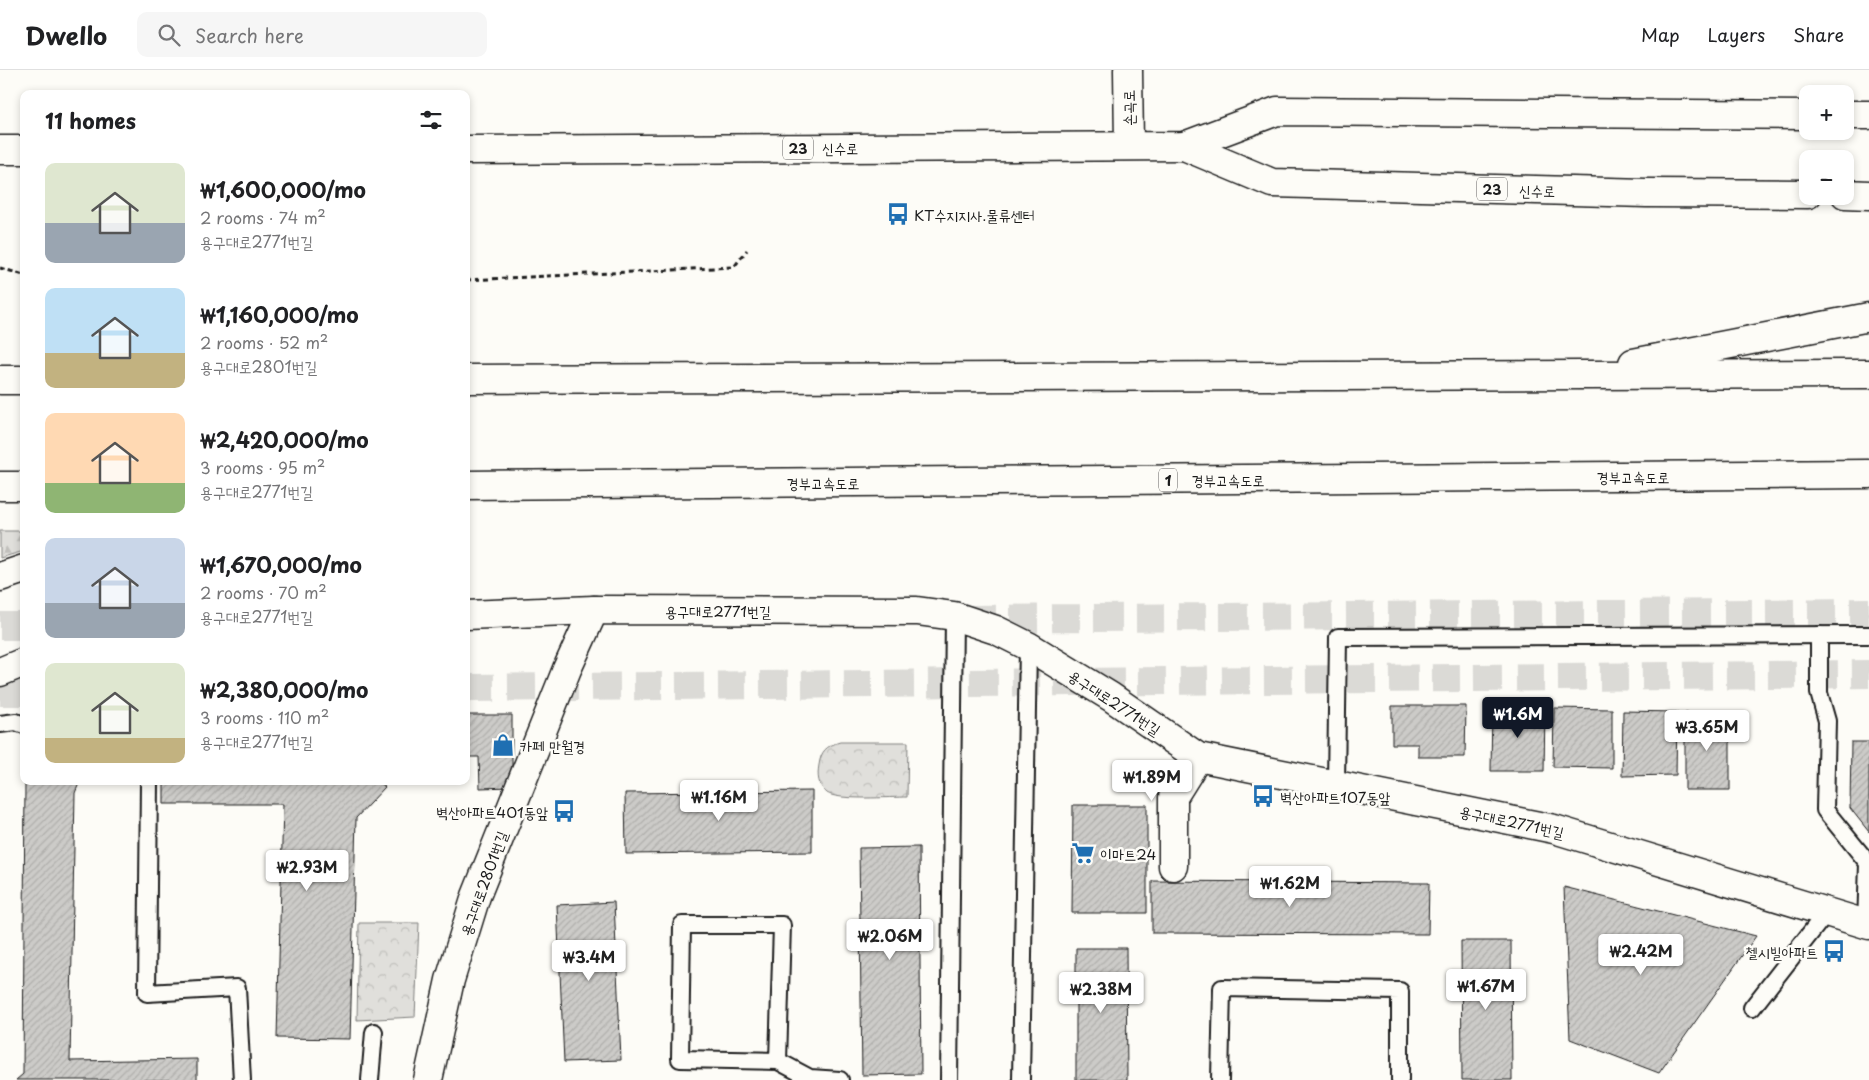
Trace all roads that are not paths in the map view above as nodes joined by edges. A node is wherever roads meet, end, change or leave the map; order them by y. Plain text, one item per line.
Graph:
1 (1128, 70) edge
2 (1799, 115) edge
3 (1854, 115) edge
4 (1869, 115) edge
5 (1129, 145) junction
6 (1184, 146) junction
7 (0, 150) edge
8 (20, 150) edge
9 (470, 150) edge
10 (1799, 194) edge
11 (1854, 194) edge
12 (1869, 195) edge
13 (1869, 317) edge
14 (1869, 374) edge
15 (1570, 375) junction
16 (470, 378) edge
17 (0, 380) edge
18 (20, 380) edge
19 (1869, 474) edge
20 (470, 485) edge
21 (0, 486) edge
22 (20, 486) edge
23 (20, 570) edge
24 (0, 576) edge
25 (594, 610) junction
26 (470, 615) edge
27 (954, 616) junction
28 (1819, 635) junction
29 (1869, 635) edge
30 (1028, 646) junction
31 (20, 664) edge
32 (0, 672) edge
33 (0, 724) edge
34 (20, 724) edge
35 (1198, 757) junction
36 (149, 785) edge
37 (1336, 785) junction
38 (1173, 866) dead end
39 (1826, 912) junction
40 (1868, 925) edge
41 (1752, 1008) dead end
42 (374, 1032) dead end
43 (778, 1061) junction
44 (242, 1080) edge
45 (370, 1080) edge
46 (428, 1080) edge
47 (840, 1080) edge
48 (949, 1080) edge
49 (1021, 1080) edge
50 (1220, 1080) edge
51 (1400, 1080) edge

1 - 5 main road, 손곡로
2 - 6 main road, 신수로 / 23
3 - 4 main road
5 - 6 main road, 신수로 / 23
5 - 9 main road, 신수로 / 23
6 - 10 main road, 신수로 / 23
7 - 8 main road
11 - 12 main road
13 - 15 main road
14 - 15 main road
15 - 16 main road
17 - 18 main road
19 - 20 main road, 경부고속도로 / 1
21 - 22 main road
23 - 24 main road
25 - 26 main road, 용구대로2771번길
25 - 27 main road, 용구대로2771번길
25 - 46 main road, 용구대로2801번길
27 - 30 main road, 용구대로2771번길
27 - 48 lane
28 - 29 lane
28 - 37 lane
28 - 40 lane
30 - 35 main road, 용구대로2771번길
30 - 49 lane
31 - 32 main road
33 - 34 lane
35 - 37 main road, 용구대로2771번길
35 - 38 main road
36 - 44 lane
37 - 39 main road, 용구대로2771번길
39 - 40 main road, 용구대로2771번길
39 - 41 lane
42 - 45 lane
43 - 43 lane
43 - 47 lane
50 - 51 lane

